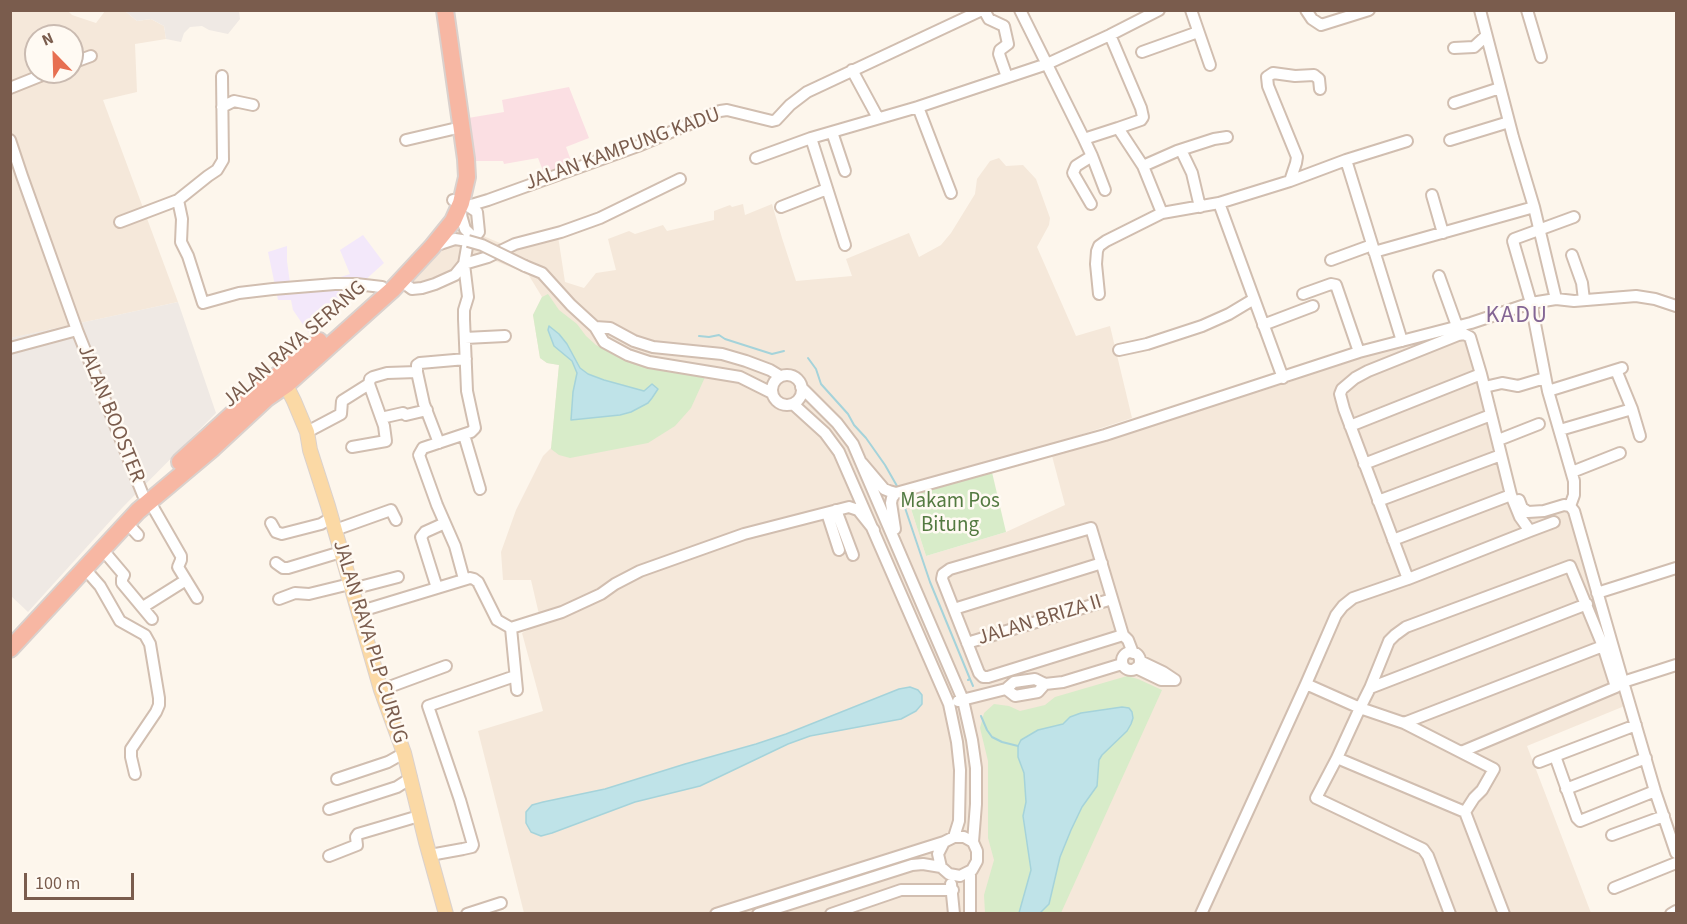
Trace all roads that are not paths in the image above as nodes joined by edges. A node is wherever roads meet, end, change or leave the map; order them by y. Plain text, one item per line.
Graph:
1 (434, 10) edge
2 (445, 10) edge
3 (983, 10) edge
4 (1020, 10) edge
5 (1159, 10) edge
6 (1191, 10) edge
7 (1306, 10) edge
8 (1369, 10) edge
9 (1527, 10) edge
10 (1482, 11) edge
11 (1141, 15) edge
12 (1198, 32) junction
13 (1110, 35) junction
14 (1486, 36) junction
15 (1454, 48) dead end
16 (1142, 52) dead end
17 (91, 56) dead end
18 (1541, 57) dead end
19 (84, 59) edge
20 (1047, 64) junction
21 (1210, 64) dead end
22 (852, 70) junction
23 (222, 76) dead end
24 (1007, 77) junction
25 (24, 82) edge
26 (10, 88) edge
27 (1500, 88) junction
28 (1320, 89) dead end
29 (1454, 103) dead end
30 (253, 105) dead end
31 (222, 107) junction
32 (918, 107) junction
33 (878, 118) junction
34 (1509, 122) junction
35 (1118, 128) junction
36 (453, 129) junction
37 (832, 132) junction
38 (1227, 137) dead end
39 (811, 138) junction
40 (1084, 139) junction
41 (10, 140) edge
42 (406, 140) dead end
43 (1450, 140) dead end
44 (1407, 141) dead end
45 (1181, 150) junction
46 (1092, 156) junction
47 (756, 158) dead end
48 (1346, 160) junction
49 (14, 165) edge
50 (1143, 166) junction
51 (845, 171) dead end
52 (22, 176) junction
53 (680, 179) dead end
54 (10, 180) edge
55 (1290, 181) junction
56 (827, 189) junction
57 (1105, 190) dead end
58 (951, 193) dead end
59 (1432, 195) dead end
60 (178, 200) junction
61 (1220, 203) junction
62 (460, 204) junction
63 (1091, 204) dead end
64 (781, 207) dead end
65 (1200, 207) junction
66 (1534, 207) junction
67 (1162, 213) junction
68 (1574, 217) dead end
69 (120, 222) dead end
70 (1540, 229) junction
71 (1443, 233) junction
72 (470, 238) junction
73 (845, 245) dead end
74 (432, 247) junction
75 (1373, 249) junction
76 (1572, 255) dead end
77 (1331, 260) dead end
78 (464, 264) junction
79 (1439, 276) dead end
80 (401, 281) junction
81 (382, 287) junction
82 (1099, 294) dead end
83 (1303, 294) dead end
84 (1254, 299) junction
85 (1556, 299) junction
86 (1584, 300) junction
87 (1531, 303) junction
88 (1313, 306) dead end
89 (1677, 306) edge
90 (1471, 323) junction
91 (1263, 325) junction
92 (595, 327) junction
93 (1457, 327) junction
94 (77, 330) junction
95 (505, 336) dead end
96 (465, 338) junction
97 (1402, 340) junction
98 (10, 348) edge
99 (1119, 350) dead end
100 (1359, 352) junction
101 (466, 360) junction
102 (417, 372) junction
103 (1481, 374) junction
104 (780, 376) junction
105 (1283, 378) junction
106 (1545, 378) junction
107 (282, 380) junction
108 (369, 384) junction
109 (1489, 386) junction
110 (801, 387) junction
111 (1548, 391) junction
112 (772, 393) junction
113 (793, 404) junction
114 (1632, 409) junction
115 (427, 410) junction
116 (1491, 415) junction
117 (381, 418) junction
118 (1539, 424) dead end
119 (1350, 426) junction
120 (1560, 430) junction
121 (307, 432) junction
122 (464, 435) junction
123 (1640, 436) dead end
124 (1501, 439) junction
125 (439, 443) junction
126 (352, 447) dead end
127 (1620, 453) dead end
128 (1501, 454) junction
129 (862, 463) junction
130 (1364, 464) junction
131 (847, 468) junction
132 (1572, 472) junction
133 (480, 489) dead end
134 (145, 492) junction
135 (896, 492) junction
136 (1511, 495) junction
137 (1378, 501) junction
138 (1570, 506) junction
139 (832, 511) junction
140 (396, 519) dead end
141 (1554, 522) dead end
142 (271, 523) dead end
143 (444, 523) junction
144 (333, 524) junction
145 (874, 530) junction
146 (1530, 531) junction
147 (1394, 540) junction
148 (899, 548) junction
149 (102, 549) junction
150 (839, 550) dead end
151 (341, 552) junction
152 (853, 555) dead end
153 (276, 563) dead end
154 (1102, 564) junction
155 (1677, 568) edge
156 (85, 569) junction
157 (398, 577) dead end
158 (464, 579) junction
159 (1408, 579) junction
160 (186, 580) junction
161 (351, 587) junction
162 (437, 588) junction
163 (1597, 593) junction
164 (197, 598) dead end
165 (279, 599) dead end
166 (1112, 599) junction
167 (1587, 604) junction
168 (143, 607) junction
169 (954, 609) junction
170 (358, 612) junction
171 (152, 619) dead end
172 (511, 628) junction
173 (1123, 635) junction
174 (10, 638) edge
175 (967, 643) junction
176 (1604, 646) junction
177 (10, 649) edge
178 (1677, 665) edge
179 (446, 666) dead end
180 (515, 676) junction
181 (1623, 682) junction
182 (1306, 684) junction
183 (1370, 688) junction
184 (381, 690) junction
185 (517, 690) dead end
186 (963, 700) junction
187 (949, 704) junction
188 (1360, 708) junction
189 (1404, 723) junction
190 (1636, 725) junction
191 (1461, 752) junction
192 (404, 753) junction
193 (1555, 756) junction
194 (1337, 758) junction
195 (1646, 758) junction
196 (1539, 762) dead end
197 (135, 774) dead end
198 (411, 778) junction
199 (337, 779) dead end
200 (1566, 789) junction
201 (1655, 791) junction
202 (329, 810) dead end
203 (1465, 812) junction
204 (419, 816) junction
205 (1664, 816) junction
206 (1612, 835) dead end
207 (954, 837) junction
208 (944, 842) junction
209 (973, 842) junction
210 (1677, 853) edge
211 (430, 855) junction
212 (329, 856) dead end
213 (1677, 863) edge
214 (945, 870) junction
215 (970, 872) junction
216 (833, 877) junction
217 (1614, 888) dead end
218 (837, 889) junction
219 (953, 891) junction
220 (501, 903) dead end
221 (1677, 911) edge
222 (446, 914) edge
223 (467, 914) edge
224 (716, 914) edge
225 (758, 914) edge
226 (831, 914) edge
227 (954, 914) edge
228 (970, 914) edge
229 (1201, 914) edge
230 (1450, 914) edge
231 (1504, 914) edge
232 (1671, 914) edge

1 - 36 highway, JALAN RAYA SERANG
2 - 62 highway, JALAN RAYA SERANG
3 - 22 street, JALAN KAMPUNG KADU
3 - 24 street
4 - 20 street
5 - 11 street
6 - 12 street
7 - 8 street
9 - 18 street
10 - 14 street
11 - 13 street
12 - 16 street
12 - 21 street
13 - 20 street
13 - 35 street
14 - 15 street
14 - 27 street
17 - 19 street
20 - 24 street
20 - 40 street
22 - 33 street
22 - 62 street, JALAN KAMPUNG KADU
23 - 31 street
24 - 32 street
25 - 26 street
27 - 29 street
27 - 34 street
28 - 55 street
30 - 31 street
31 - 60 street
32 - 33 street
32 - 58 street
33 - 37 street
34 - 43 street
34 - 66 street
35 - 40 street
35 - 50 street
36 - 42 street
36 - 62 highway, JALAN RAYA SERANG
37 - 39 street
37 - 51 street
38 - 45 street
39 - 47 street
39 - 56 street
40 - 46 street
41 - 49 street
44 - 48 street
45 - 50 street
45 - 65 street
46 - 57 street
46 - 63 street
48 - 55 street
48 - 75 street
49 - 52 street
50 - 67 street
52 - 54 street
52 - 94 street
53 - 78 street
55 - 61 street
56 - 64 street
56 - 73 street
59 - 71 street
60 - 69 street
60 - 81 street
61 - 65 street
61 - 84 street
62 - 72 street
62 - 74 highway, JALAN RAYA SERANG
62 - 78 street
62 - 81 highway, JALAN RAYA SERANG
65 - 67 street
66 - 70 street
66 - 71 street
67 - 82 street
68 - 70 street
70 - 85 street
70 - 87 street
71 - 75 street
72 - 74 street
72 - 92 street, bridge
74 - 80 highway, JALAN RAYA SERANG
75 - 77 street
75 - 97 street
76 - 86 street
78 - 80 street
78 - 96 street
79 - 93 street
80 - 107 highway, JALAN RAYA SERANG
81 - 107 highway, JALAN RAYA SERANG
83 - 100 street
84 - 91 street
84 - 99 street
85 - 86 street
85 - 87 street
86 - 89 street
87 - 90 street
87 - 106 street
88 - 91 street
90 - 93 street
90 - 109 street
91 - 105 street
92 - 104 street
92 - 112 street
93 - 97 street
94 - 98 street, JALAN BOOSTER
94 - 134 street, JALAN BOOSTER
95 - 96 street
96 - 101 street
97 - 100 street
100 - 105 street
101 - 102 street
101 - 122 street
102 - 108 street
102 - 115 street
103 - 116 street
103 - 119 street
103 - 119 street
104 - 110 street
104 - 112 street
105 - 135 street
106 - 109 street
106 - 111 street
107 - 121 main road, JALAN RAYA PLP CURUG
107 - 134 highway, JALAN RAYA SERANG
108 - 117 street
108 - 121 street
109 - 124 street
110 - 113 street
110 - 129 street
111 - 114 street
111 - 120 street
112 - 113 street
113 - 131 street
114 - 120 street
114 - 123 street
115 - 117 street
115 - 125 street
116 - 128 street
116 - 130 street
117 - 126 street
118 - 124 street
119 - 130 street
120 - 132 street
121 - 144 main road, JALAN RAYA PLP CURUG
122 - 125 street
122 - 133 street
124 - 138 street
125 - 143 street
127 - 132 street
128 - 136 street
128 - 137 street
129 - 135 street
129 - 148 street
130 - 137 street
131 - 139 street
131 - 145 street
132 - 138 street
134 - 149 highway, JALAN RAYA SERANG
134 - 160 street, JALAN BOOSTER
134 - 174 highway, JALAN RAYA SERANG
135 - 148 street
136 - 146 street
136 - 147 street
137 - 147 street
138 - 163 street
139 - 145 street
139 - 150 street
139 - 152 street
139 - 172 street
140 - 144 street
141 - 146 street
142 - 144 street
143 - 158 street
143 - 162 street
144 - 151 main road, JALAN RAYA PLP CURUG
145 - 187 street
146 - 159 street
147 - 159 street
148 - 186 street
149 - 156 highway, JALAN RAYA SERANG
149 - 168 street
151 - 153 street
151 - 161 main road, JALAN RAYA PLP CURUG
154 - 166 street
154 - 169 street
154 - 169 street
155 - 163 street
156 - 177 highway, JALAN RAYA SERANG
156 - 197 street
157 - 161 street
158 - 162 street
158 - 172 street
159 - 182 street
160 - 164 street, JALAN BOOSTER
160 - 168 street
161 - 165 street
161 - 170 main road, JALAN RAYA PLP CURUG
162 - 170 street
163 - 181 street
166 - 173 street
166 - 175 street, JALAN BRIZA II
167 - 176 street
167 - 183 street
167 - 183 street
168 - 171 street
169 - 175 street
170 - 184 main road, JALAN RAYA PLP CURUG
172 - 180 street
173 - 175 street
173 - 186 street
176 - 189 street
176 - 191 street
178 - 181 street
179 - 184 street
180 - 185 street
180 - 211 street
181 - 190 street
182 - 188 street
182 - 229 street
183 - 188 street
184 - 192 main road, JALAN RAYA PLP CURUG
186 - 187 street
186 - 209 street
187 - 207 street
188 - 189 street
188 - 194 street
189 - 191 street
190 - 193 street
190 - 195 street
191 - 203 street
192 - 198 main road, JALAN RAYA PLP CURUG
192 - 199 street
193 - 196 street
193 - 200 street
194 - 203 street
194 - 230 street
195 - 200 street
195 - 201 street
198 - 202 street
198 - 204 main road, JALAN RAYA PLP CURUG
200 - 201 street
201 - 205 street
203 - 231 street
204 - 211 main road, JALAN RAYA PLP CURUG
204 - 212 street
205 - 206 street
205 - 210 street
207 - 208 street
207 - 209 street
208 - 214 street
208 - 216 street
209 - 215 street
211 - 222 main road, JALAN RAYA PLP CURUG
213 - 217 street
214 - 215 street
214 - 218 street
214 - 219 street
215 - 228 street
216 - 218 street
216 - 224 street
218 - 225 street
219 - 226 street
219 - 227 street
220 - 223 street
221 - 232 street

